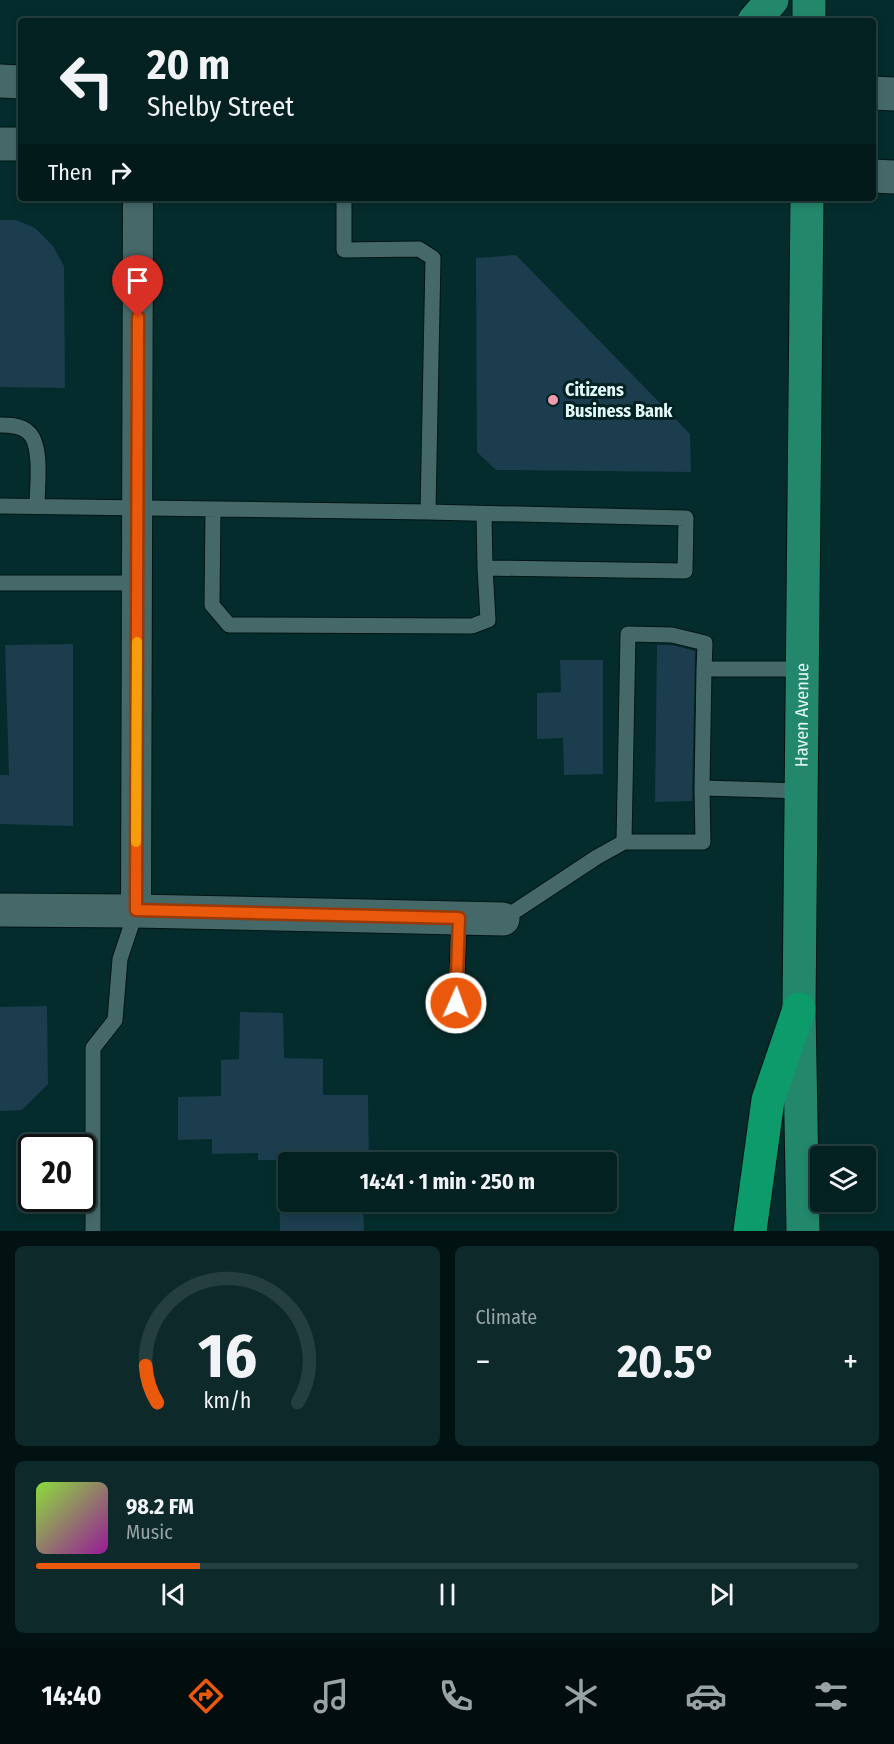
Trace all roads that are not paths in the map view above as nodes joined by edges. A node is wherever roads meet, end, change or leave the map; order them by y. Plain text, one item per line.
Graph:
1 (772, 0) edge
2 (809, 0) edge
3 (757, 18) edge
4 (809, 18) edge
5 (0, 81) edge
6 (18, 81) edge
7 (876, 93) edge
8 (894, 94) edge
9 (0, 144) edge
10 (18, 144) edge
11 (876, 176) edge
12 (894, 177) edge
13 (138, 201) edge
14 (344, 201) edge
15 (807, 201) edge
16 (0, 425) edge
17 (0, 506) edge
18 (37, 506) junction
19 (137, 508) junction
20 (213, 509) junction
21 (428, 512) junction
22 (484, 514) junction
23 (485, 568) junction
24 (0, 582) edge
25 (137, 582) junction
26 (704, 669) junction
27 (803, 669) junction
28 (702, 788) junction
29 (802, 791) junction
30 (624, 842) junction
31 (0, 910) edge
32 (136, 910) junction
33 (459, 918) junction
34 (503, 919) joint
35 (456, 1003) dead end
36 (799, 1009) junction
37 (93, 1231) edge
38 (750, 1231) edge
39 (803, 1231) edge

1 - 3 main road
2 - 4 main road
5 - 6 street
7 - 8 street
9 - 10 street
11 - 12 street
13 - 19 street
14 - 21 lane
15 - 27 main road, Haven Avenue
16 - 18 lane
17 - 18 lane
18 - 19 lane
19 - 20 lane
19 - 25 street
20 - 21 lane
20 - 23 lane
21 - 22 lane
22 - 23 lane
22 - 23 lane
24 - 25 lane
25 - 32 street
26 - 27 lane
26 - 28 lane
26 - 30 lane
27 - 29 main road, Haven Avenue
28 - 29 lane
28 - 30 lane
29 - 36 main road, Haven Avenue
30 - 34 lane
31 - 32 street
32 - 33 street
32 - 37 lane
33 - 34 street
33 - 35 lane
36 - 38 highway
36 - 39 main road, Haven Avenue

